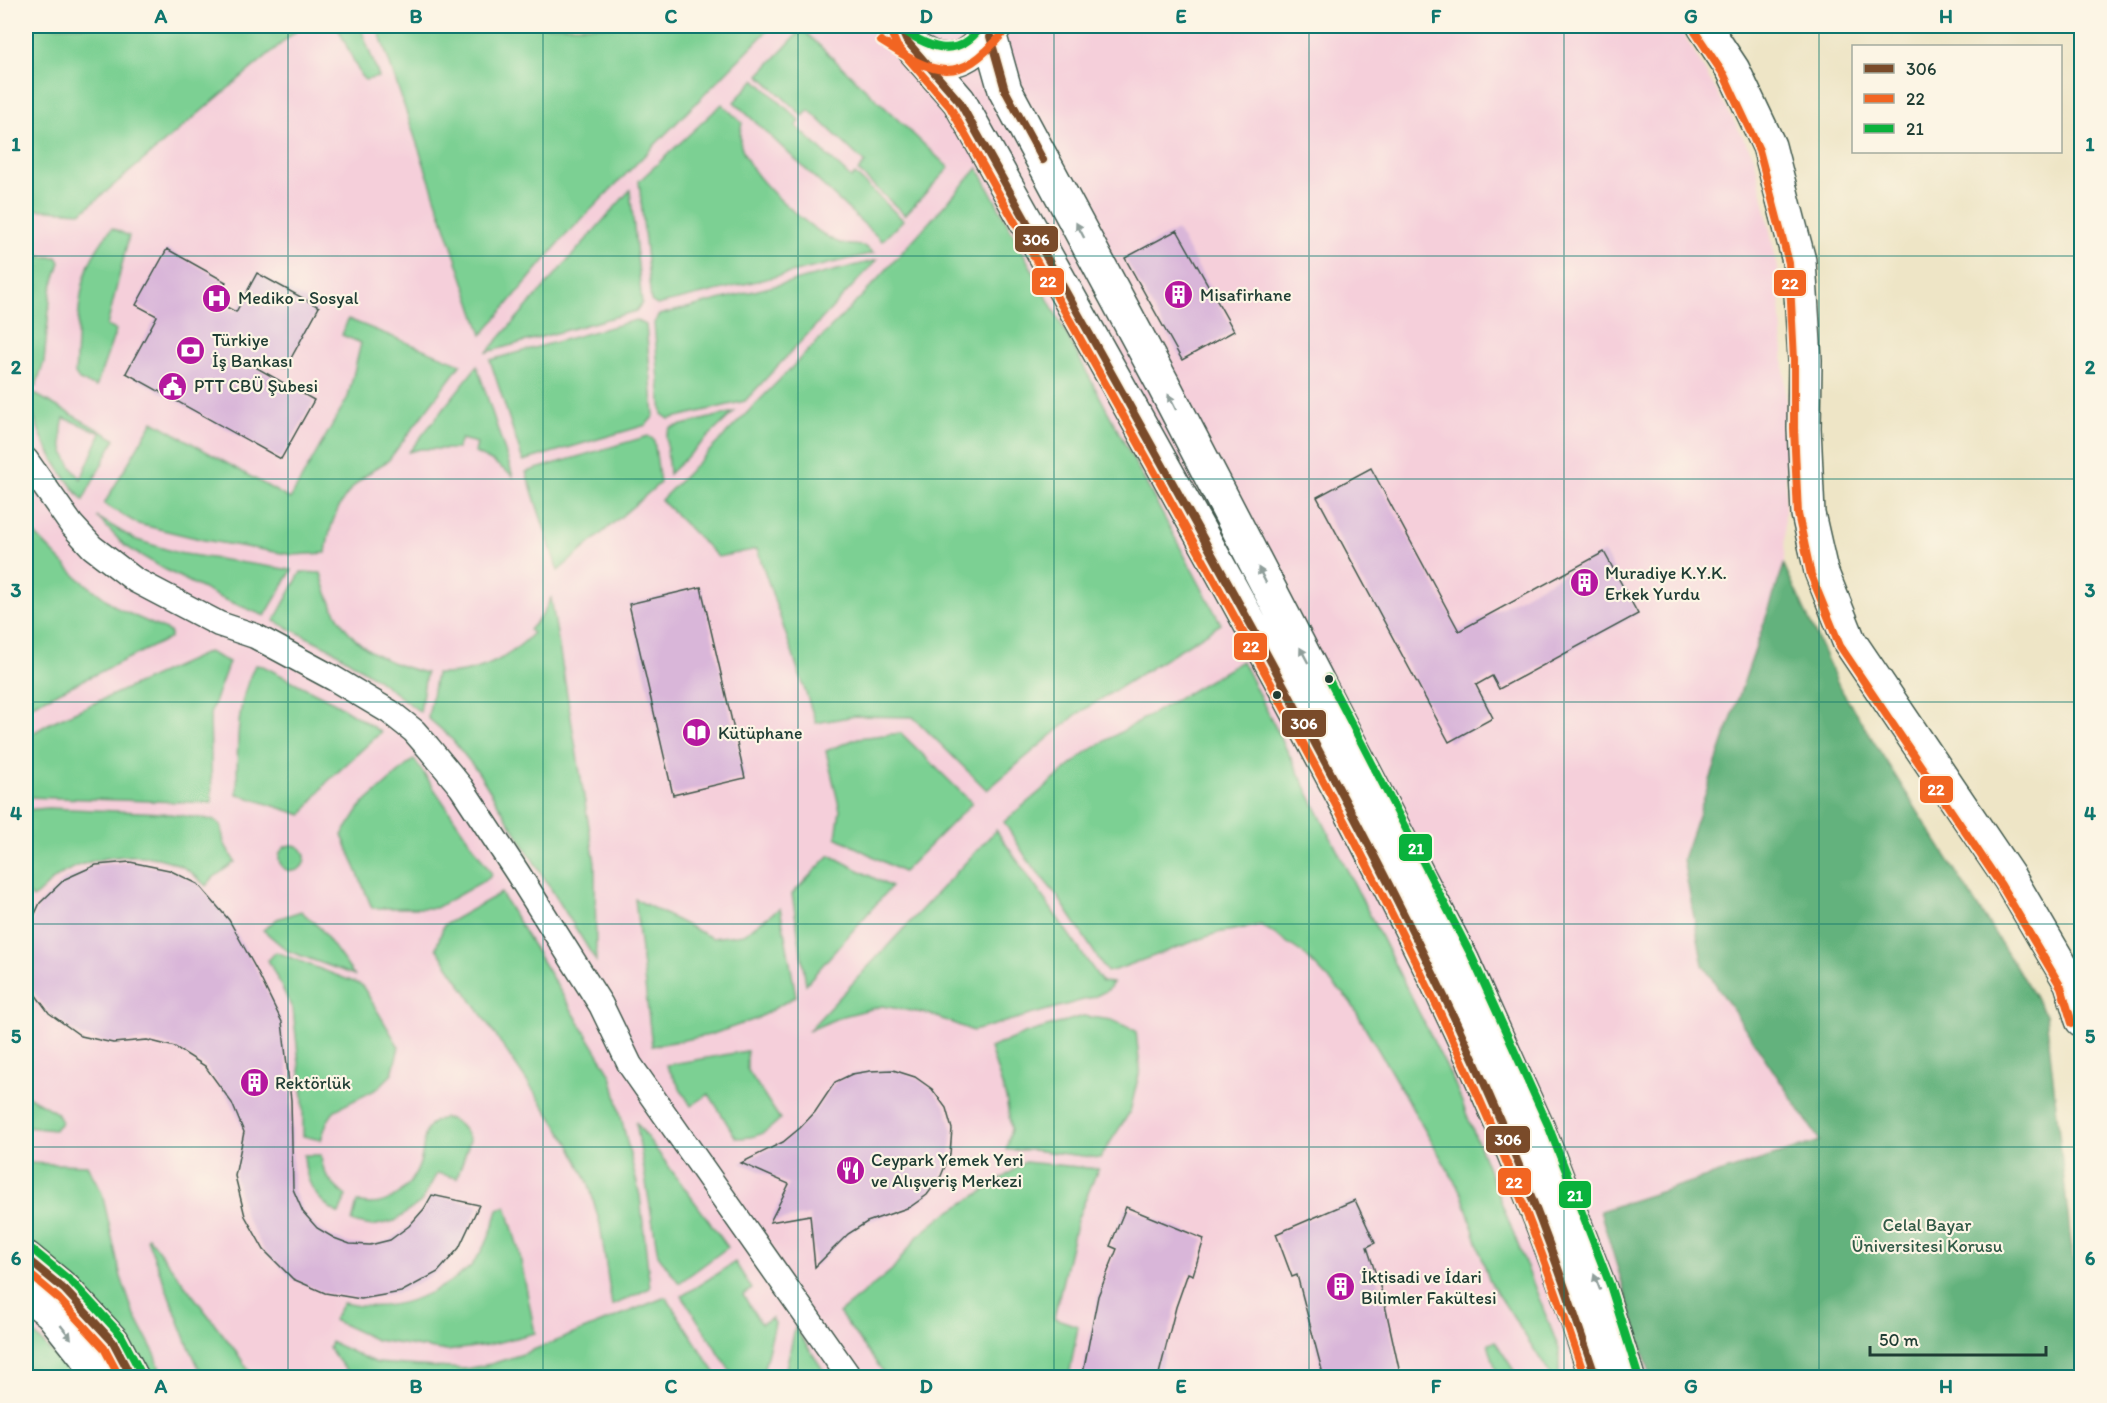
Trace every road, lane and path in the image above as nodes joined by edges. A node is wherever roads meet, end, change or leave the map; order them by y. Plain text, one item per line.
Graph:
1 (877, 26) edge
2 (1704, 26) edge
3 (992, 28) edge
4 (909, 38) edge
5 (26, 460) edge
6 (1289, 627) junction
7 (1261, 643) junction
8 (2082, 1020) edge
9 (26, 1258) edge
10 (26, 1293) edge
11 (99, 1377) edge
12 (132, 1377) edge
13 (850, 1377) edge
14 (1596, 1377) edge
15 (1628, 1377) edge

1 - 4 street
2 - 8 street
3 - 4 street
6 -> 3 street
4 - 7 street
5 - 13 street
6 - 7 street
15 -> 6 street
7 - 14 street
9 - 12 street
10 -> 11 street

